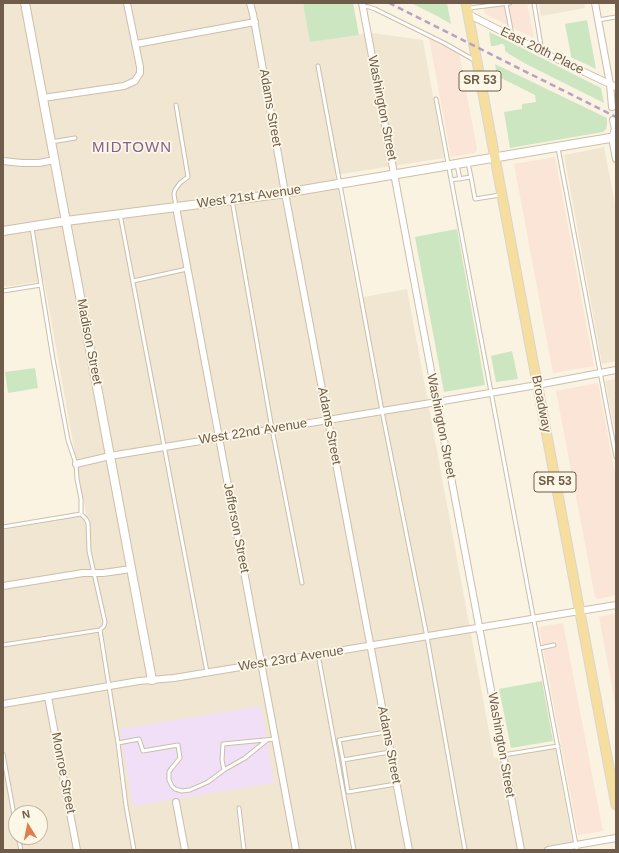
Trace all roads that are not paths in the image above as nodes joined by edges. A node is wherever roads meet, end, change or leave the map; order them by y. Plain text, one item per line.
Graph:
1 (25, 3) edge
2 (128, 3) edge
3 (250, 3) edge
4 (510, 3) edge
5 (534, 3) edge
6 (595, 3) edge
7 (506, 4) edge
8 (362, 5) edge
9 (467, 9) edge
10 (616, 17) edge
11 (598, 20) junction
12 (255, 22) junction
13 (512, 37) junction
14 (136, 44) junction
15 (542, 52) junction
16 (477, 61) junction
17 (318, 66) dead end
18 (613, 86) edge
19 (43, 98) junction
20 (436, 99) dead end
21 (176, 105) dead end
22 (612, 107) dead end
23 (613, 120) dead end
24 (75, 138) dead end
25 (615, 138) edge
26 (51, 142) junction
27 (558, 148) junction
28 (495, 158) junction
29 (616, 158) edge
30 (55, 160) junction
31 (3, 161) edge
32 (468, 163) junction
33 (457, 164) junction
34 (448, 166) junction
35 (395, 175) junction
36 (471, 177) junction
37 (460, 179) junction
38 (451, 180) junction
39 (339, 184) junction
40 (285, 193) junction
41 (502, 195) junction
42 (232, 200) junction
43 (176, 207) junction
44 (120, 214) junction
45 (66, 221) junction
46 (32, 226) junction
47 (8, 229) edge
48 (187, 269) junction
49 (133, 281) junction
50 (41, 285) junction
51 (3, 291) edge
52 (616, 370) edge
53 (600, 373) junction
54 (537, 385) junction
55 (492, 393) junction
56 (437, 402) junction
57 (382, 411) junction
58 (328, 420) junction
59 (272, 429) junction
60 (219, 437) junction
61 (165, 446) junction
62 (110, 456) junction
63 (616, 457) edge
64 (76, 464) junction
65 (81, 514) junction
66 (3, 527) edge
67 (131, 569) junction
68 (94, 573) junction
69 (302, 583) dead end
70 (3, 586) edge
71 (616, 605) edge
72 (580, 611) junction
73 (534, 619) junction
74 (480, 627) junction
75 (100, 630) junction
76 (427, 636) junction
77 (3, 645) edge
78 (554, 645) dead end
79 (370, 646) junction
80 (540, 648) junction
81 (318, 654) junction
82 (261, 663) junction
83 (207, 672) junction
84 (152, 680) junction
85 (109, 686) junction
86 (48, 697) junction
87 (3, 704) edge
88 (386, 732) junction
89 (276, 739) junction
90 (267, 740) junction
91 (118, 743) junction
92 (558, 746) junction
93 (390, 752) junction
94 (3, 754) edge
95 (503, 755) junction
96 (343, 760) junction
97 (224, 770) junction
98 (396, 784) junction
99 (616, 801) edge
100 (176, 802) dead end
101 (12, 805) edge
102 (238, 808) dead end
103 (616, 838) edge
104 (577, 847) edge
105 (77, 850) edge
106 (134, 850) edge
107 (184, 850) edge
108 (244, 850) edge
109 (296, 850) edge
110 (354, 850) edge
111 (409, 850) edge
112 (465, 850) edge
113 (521, 850) edge
114 (548, 850) edge

1 - 19 street, Madison Street
2 - 14 street
3 - 12 street, Adams Street
4 - 7 lane
5 - 15 lane
6 - 11 street
7 - 9 lane
7 - 13 lane
8 - 16 lane
8 - 35 street, Washington Street
9 - 13 street, East 20th Place
9 - 16 main road, Broadway / SR 53
10 - 11 lane
11 - 18 street
12 - 14 street
12 - 40 street, Adams Street
13 - 15 street, East 20th Place
14 - 19 street
15 - 18 street, East 20th Place
16 - 28 main road, Broadway / SR 53
17 - 39 lane
18 - 22 street
19 - 26 street, Madison Street
20 - 34 lane
21 - 43 lane
23 - 25 street
24 - 26 lane
25 - 27 street, West 21st Avenue
25 - 29 street
26 - 30 street, Madison Street
27 - 28 street, West 21st Avenue
27 - 53 lane
28 - 32 street, West 21st Avenue
28 - 41 main road, Broadway / SR 53
30 - 31 street
30 - 45 street, Madison Street
32 - 33 street, West 21st Avenue
32 - 36 lane
33 - 34 street, West 21st Avenue
33 - 37 lane
34 - 35 street, West 21st Avenue
34 - 38 lane
35 - 39 street, West 21st Avenue
35 - 56 street, Washington Street
36 - 37 lane
36 - 41 lane
37 - 38 lane
38 - 55 lane
39 - 40 street, West 21st Avenue
39 - 57 lane
40 - 42 street, West 21st Avenue
40 - 58 street, Adams Street
41 - 54 main road, Broadway / SR 53
42 - 43 street, West 21st Avenue
42 - 59 lane
43 - 44 street, West 21st Avenue
43 - 48 street, Jefferson Street
44 - 45 street, West 21st Avenue
44 - 49 lane
45 - 46 street, West 21st Avenue
45 - 62 street, Madison Street
46 - 47 street, West 21st Avenue
46 - 50 lane
48 - 49 lane
48 - 60 street, Jefferson Street
49 - 61 lane
50 - 51 lane
50 - 64 lane
52 - 53 street, West 22nd Avenue
53 - 54 street, West 22nd Avenue
53 - 63 lane
54 - 55 street, West 22nd Avenue
54 - 72 main road, Broadway / SR 53
55 - 56 street, West 22nd Avenue
55 - 73 lane
56 - 57 street, West 22nd Avenue
56 - 74 street, Washington Street
57 - 58 street, West 22nd Avenue
57 - 76 lane
58 - 59 street, West 22nd Avenue
58 - 79 street, Adams Street
59 - 60 street, West 22nd Avenue
59 - 69 lane
60 - 61 street, West 22nd Avenue
60 - 82 street, Jefferson Street
61 - 62 street, West 22nd Avenue
61 - 83 lane
62 - 64 street, West 22nd Avenue
62 - 67 street, Madison Street
64 - 65 lane
65 - 66 lane
65 - 68 lane
67 - 68 street
67 - 84 street, Madison Street
68 - 70 street
68 - 75 lane
71 - 72 street, West 23rd Avenue
72 - 73 street, West 23rd Avenue
72 - 99 main road, Broadway / SR 53
73 - 74 street, West 23rd Avenue
73 - 80 lane
74 - 76 street, West 23rd Avenue
74 - 95 street, Washington Street
75 - 77 lane
75 - 85 lane
76 - 79 street, West 23rd Avenue
76 - 112 lane
78 - 80 lane
79 - 81 street, West 23rd Avenue
79 - 88 street, Adams Street
80 - 92 lane
81 - 82 street, West 23rd Avenue
81 - 110 lane
82 - 83 street, West 23rd Avenue
82 - 89 street, Jefferson Street
83 - 84 street, West 23rd Avenue
84 - 85 street, West 23rd Avenue
85 - 86 street, West 23rd Avenue
85 - 91 lane
86 - 87 street, West 23rd Avenue
86 - 105 street, Monroe Street
88 - 93 street, Adams Street
88 - 96 lane
89 - 90 lane
89 - 109 street, Jefferson Street
90 - 97 lane
90 - 97 lane
91 - 97 lane
91 - 106 lane
92 - 95 lane
92 - 104 lane
93 - 96 lane
93 - 98 street, Adams Street
94 - 101 lane
95 - 113 street, Washington Street
96 - 98 lane
98 - 111 street, Adams Street
100 - 107 street
102 - 108 lane
103 - 104 street
104 - 114 street

